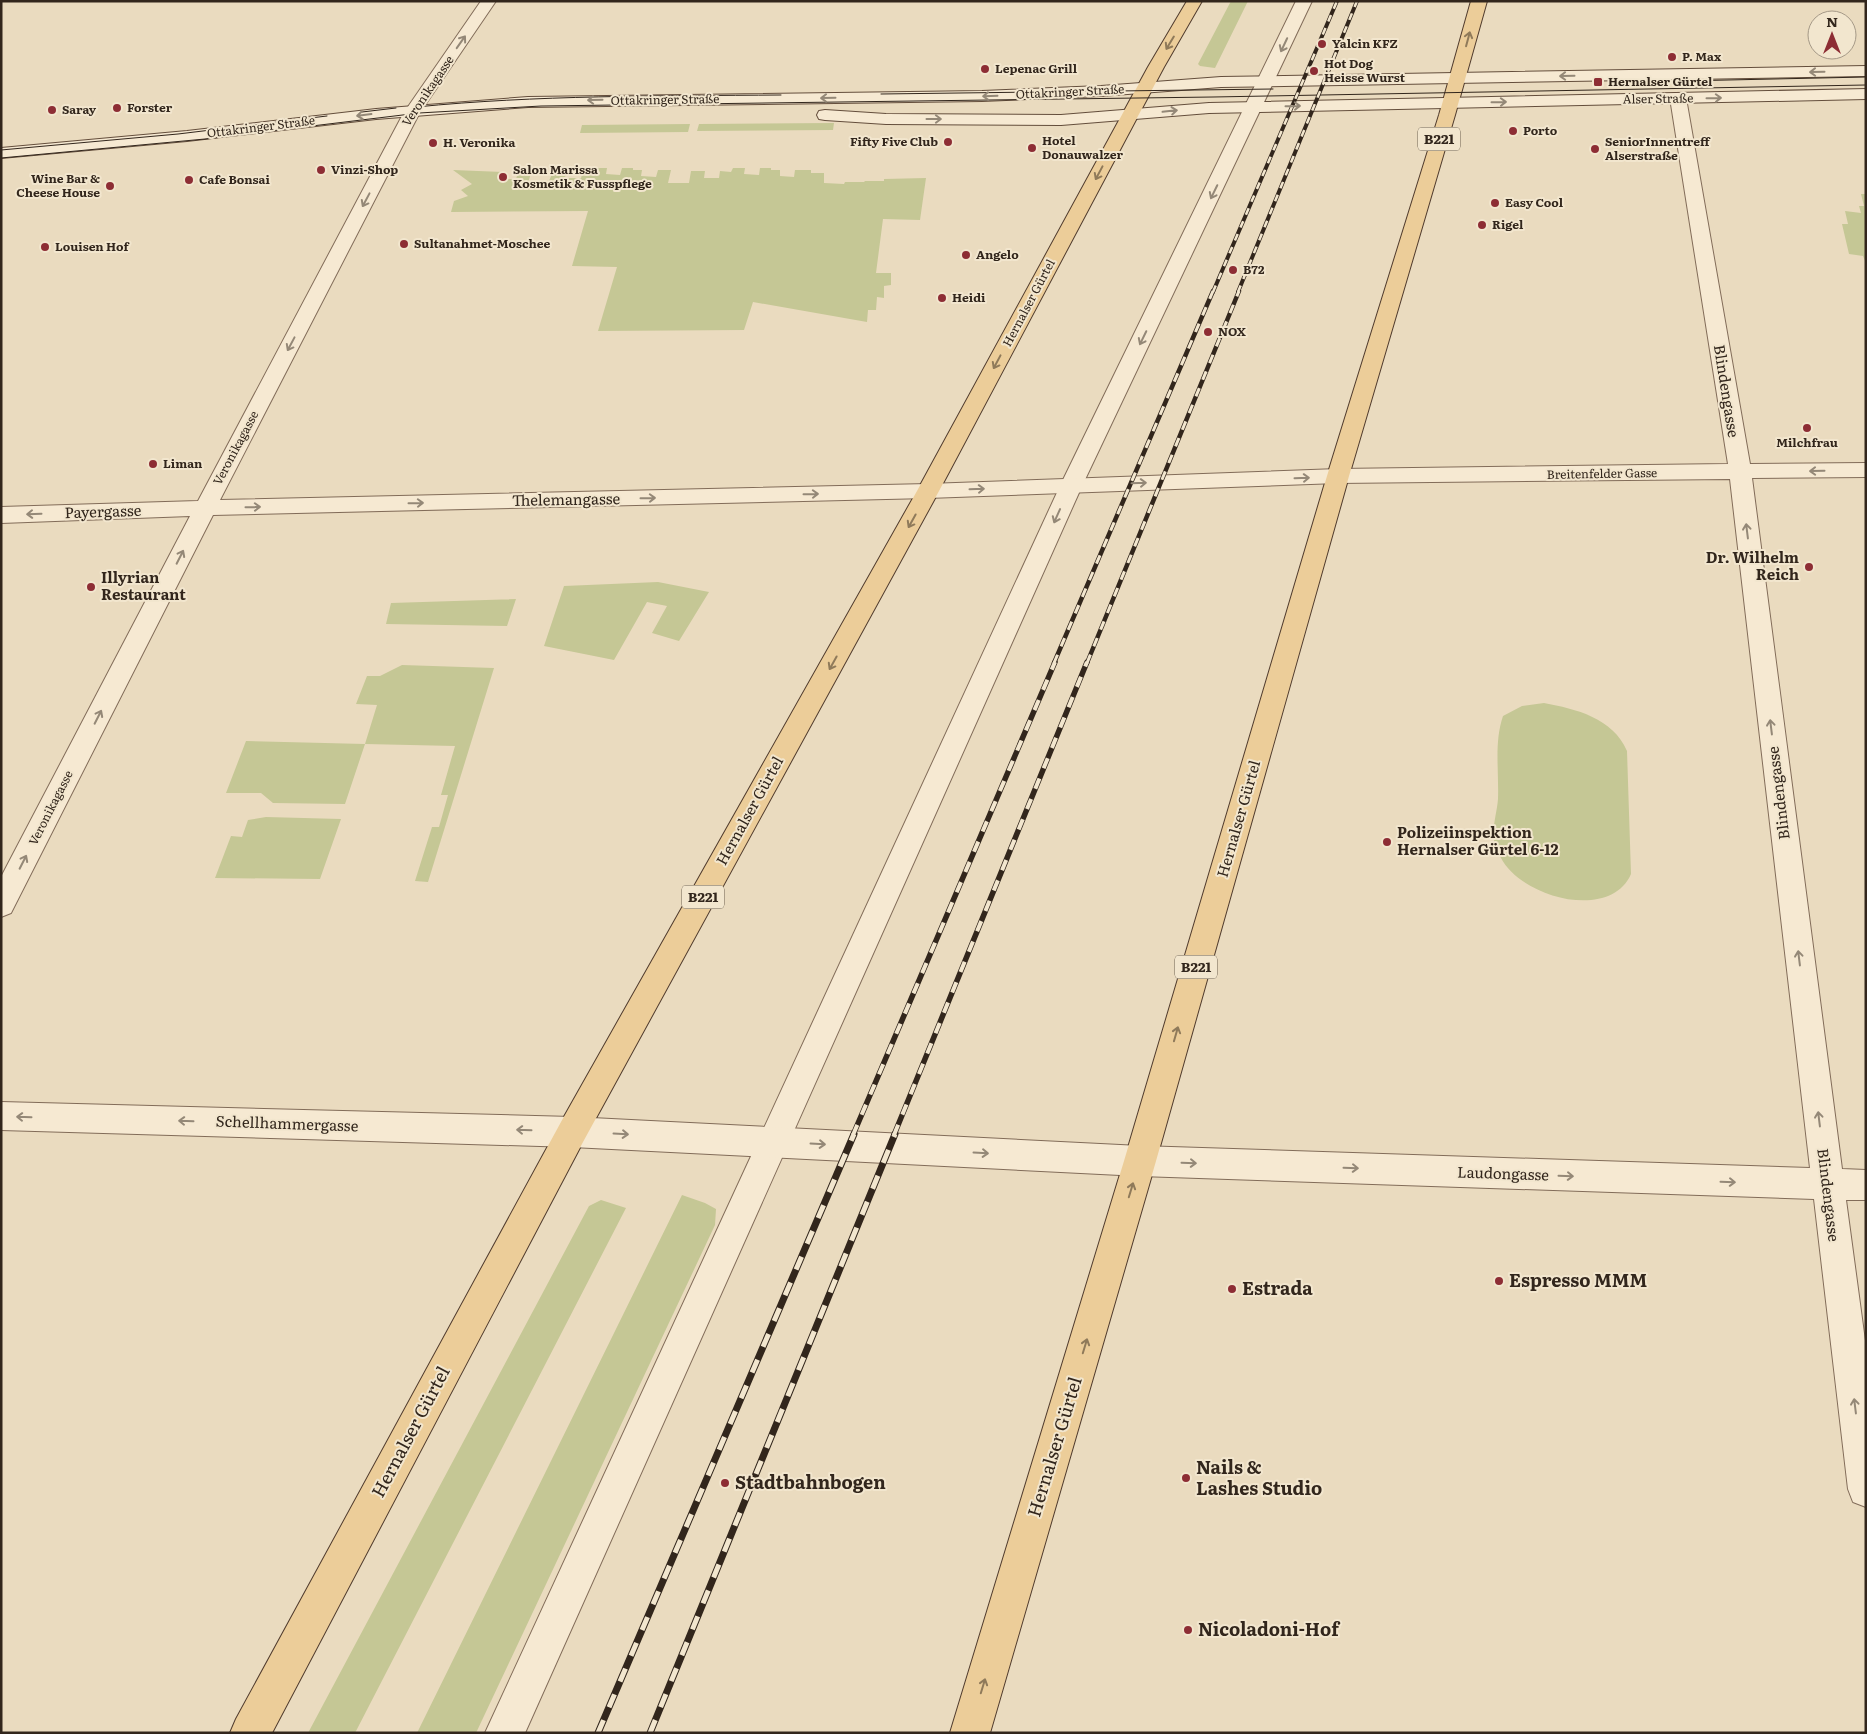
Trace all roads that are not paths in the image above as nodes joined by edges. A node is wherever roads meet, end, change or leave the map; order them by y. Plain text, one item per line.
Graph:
1 (489, 1) edge
2 (1195, 1) edge
3 (1304, 1) edge
4 (1478, 1) edge
5 (1866, 71) edge
6 (1267, 82) junction
7 (1144, 88) junction
8 (1454, 90) junction
9 (1866, 94) edge
10 (1678, 98) junction
11 (1255, 107) junction
12 (1132, 115) junction
13 (409, 119) junction
14 (1, 153) edge
15 (1866, 470) edge
16 (1740, 472) junction
17 (1338, 476) junction
18 (1071, 486) junction
19 (928, 491) junction
20 (205, 508) junction
21 (1, 516) edge
22 (1, 905) edge
23 (1, 1116) edge
24 (572, 1132) junction
25 (773, 1142) junction
26 (1140, 1161) junction
27 (1827, 1185) junction
28 (1866, 1185) edge
29 (1866, 1489) edge
30 (250, 1733) edge
31 (505, 1733) edge
32 (970, 1733) edge

13 -> 1 street, Veronikagasse
2 -> 7 main road, Hernalser Gürtel / B221
3 -> 6 street
8 -> 4 main road, Hernalser Gürtel / B221
5 -> 8 street, Alser Straße
6 - 7 street
6 - 8 street
6 - 11 street
7 - 12 main road, Hernalser Gürtel / B221
7 -> 13 street, Ottakringer Straße
8 -> 10 street, Alser Straße
11 -> 8 street
8 - 17 main road, Hernalser Gürtel / B221
10 -> 9 street, Alser Straße
10 - 16 street, Blindengasse
12 -> 11 street
11 -> 18 street
13 -> 12 street, Ottakringer Straße
12 -> 19 main road, Hernalser Gürtel / B221
13 - 14 street, Ottakringer Straße
13 -> 20 street, Veronikagasse
15 -> 16 street, Breitenfelder Gasse
16 - 17 street, Breitenfelder Gasse
27 -> 16 street, Blindengasse
18 -> 17 street
26 -> 17 main road, Hernalser Gürtel / B221
19 -> 18 street
18 -> 25 street
20 -> 19 street, Thelemangasse
19 -> 24 main road, Hernalser Gürtel / B221
20 -> 21 street, Payergasse
22 -> 20 street, Veronikagasse
24 -> 23 street, Schellhammergasse
24 -> 25 street
24 - 30 main road, Hernalser Gürtel / B221
25 -> 26 street
25 - 31 street
26 -> 27 street, Laudongasse
32 -> 26 main road, Hernalser Gürtel / B221
27 - 28 street, Laudongasse
29 -> 27 street, Blindengasse

